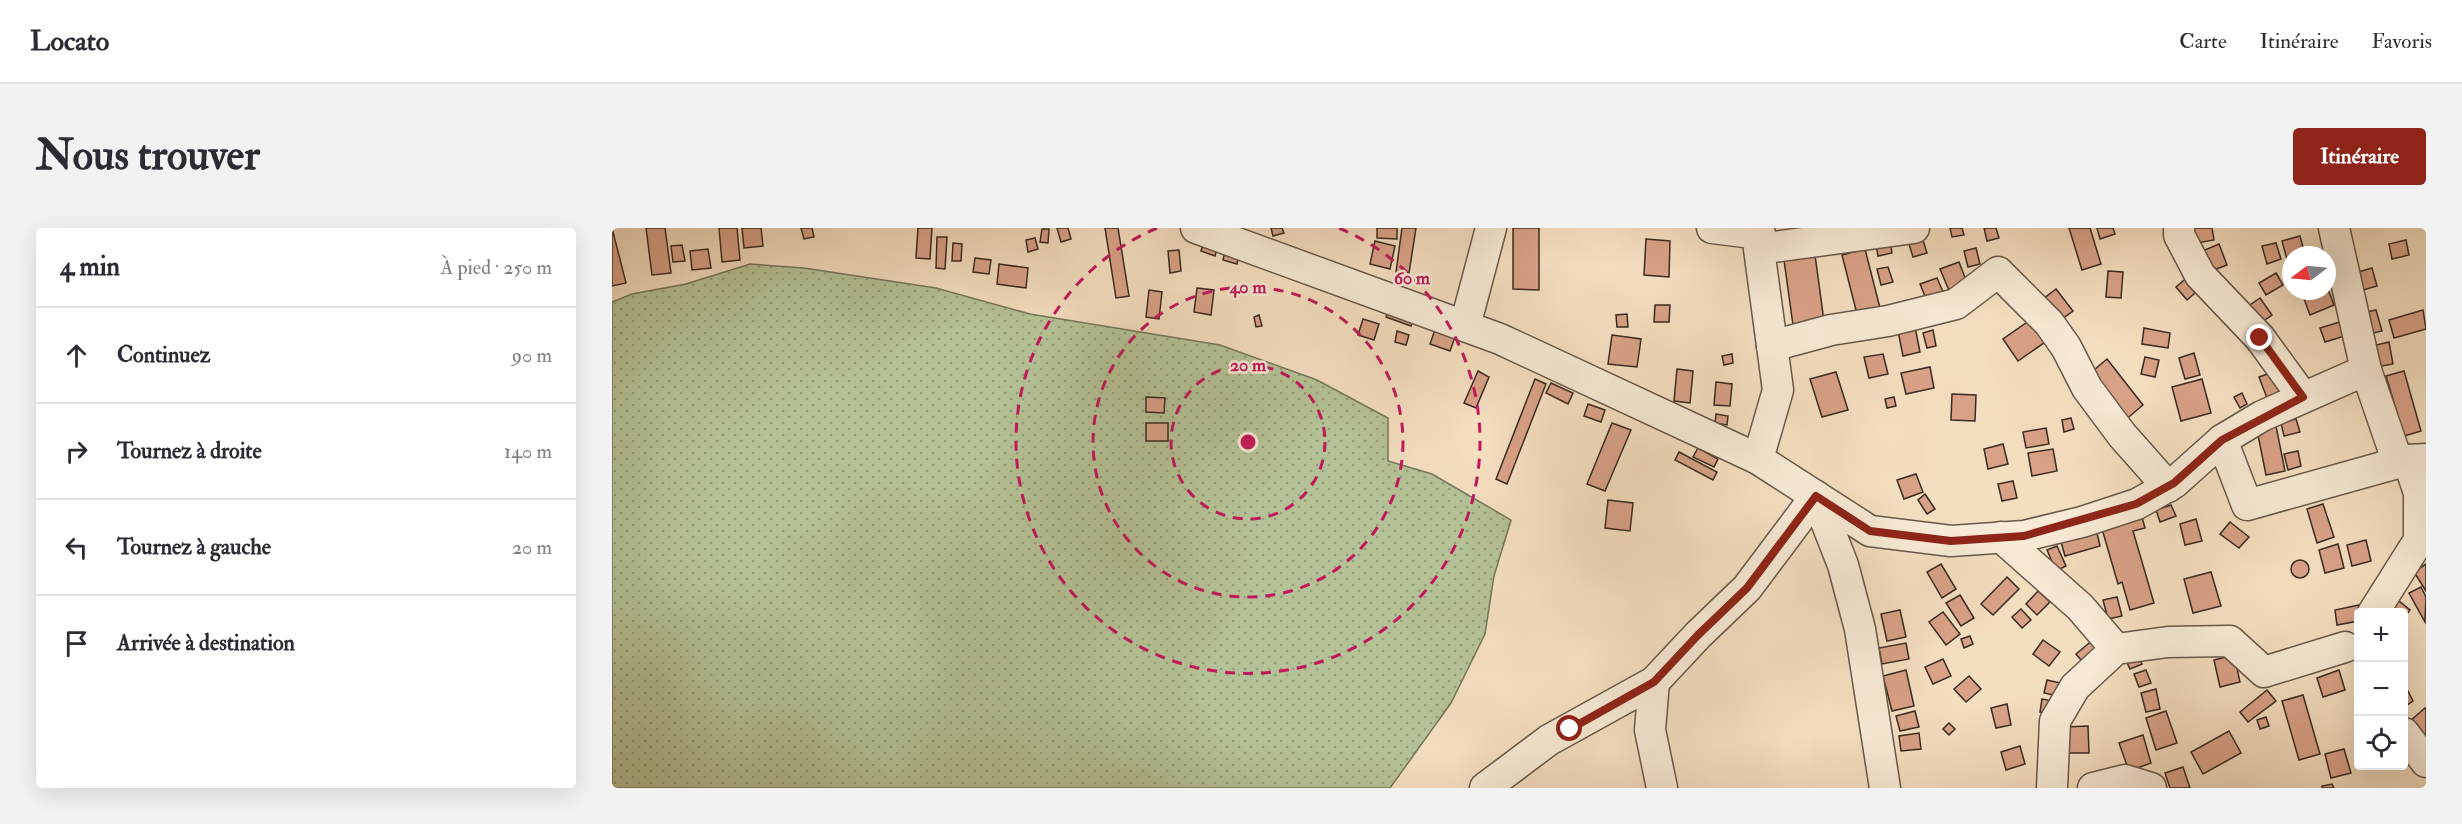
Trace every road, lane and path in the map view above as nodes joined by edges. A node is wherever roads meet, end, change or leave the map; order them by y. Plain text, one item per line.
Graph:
1 (1491, 228) edge
2 (1712, 228) edge
3 (1914, 228) edge
4 (2179, 228) edge
5 (2334, 228) edge
6 (1209, 229) edge
7 (1760, 237) edge
8 (1465, 326) junction
9 (1772, 346) junction
10 (2366, 370) junction
11 (2303, 397) junction
12 (2222, 440) junction
13 (1758, 459) junction
14 (2411, 461) edge
15 (2168, 487) junction
16 (1816, 496) junction
17 (2001, 537) junction
18 (2376, 608) edge
19 (2354, 649) edge
20 (2116, 650) junction
21 (1654, 682) junction
22 (2408, 739) edge
23 (2426, 762) edge
24 (1485, 788) edge
25 (1662, 788) edge
26 (1885, 788) edge
27 (2052, 788) edge
28 (2093, 788) edge
29 (2151, 788) edge

1 - 8 street
2 - 7 street
3 - 7 street
4 - 11 street
5 - 10 street
6 - 8 street
7 - 9 street
8 - 13 street
9 - 13 street
9 - 15 street
10 - 11 street
10 - 14 street
11 - 12 street
12 - 14 street
12 - 15 street
13 - 16 street
14 - 18 street
15 - 17 street
16 - 17 street
16 - 21 street
16 - 26 street
17 - 20 street
19 - 20 street
20 - 27 street
21 - 24 street
21 - 25 street
22 - 23 street
28 - 29 street

